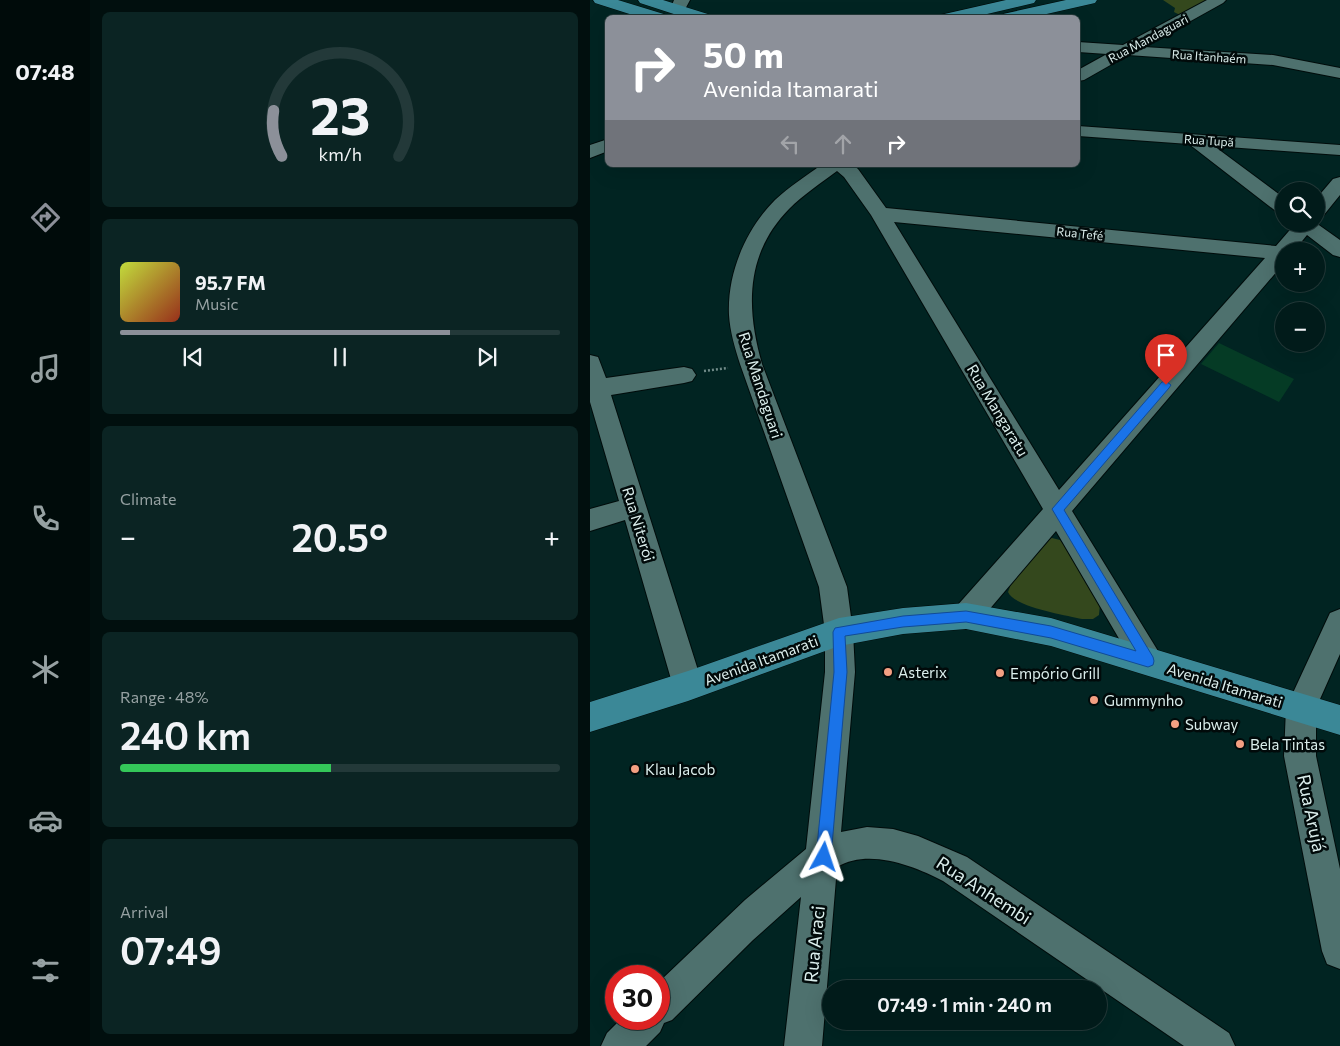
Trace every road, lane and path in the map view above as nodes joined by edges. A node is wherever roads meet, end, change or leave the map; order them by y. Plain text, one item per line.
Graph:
1 (601, 0) edge
2 (646, 0) edge
3 (1028, 0) edge
4 (1090, 0) edge
5 (1218, 0) edge
6 (680, 5) edge
7 (651, 15) edge
8 (699, 15) edge
9 (960, 15) edge
10 (1022, 15) edge
11 (1080, 47) edge
12 (1127, 50) junction
13 (1340, 72) edge
14 (1080, 73) edge
15 (1080, 131) edge
16 (1193, 139) junction
17 (605, 145) edge
18 (1340, 150) edge
19 (590, 152) edge
20 (830, 167) edge
21 (844, 167) edge
22 (1340, 183) edge
23 (1275, 201) edge
24 (1325, 201) edge
25 (880, 214) junction
26 (1299, 232) edge
27 (1316, 232) edge
28 (1290, 242) edge
29 (1340, 250) edge
30 (1275, 252) edge
31 (1275, 260) edge
32 (751, 364) junction
33 (684, 375) joint
34 (593, 377) edge
35 (634, 508) junction
36 (1058, 509) junction
37 (590, 520) edge
38 (966, 616) junction
39 (1340, 622) edge
40 (839, 632) junction
41 (1148, 661) junction
42 (688, 686) junction
43 (1301, 708) junction
44 (590, 718) edge
45 (1340, 720) edge
46 (824, 857) junction
47 (1340, 951) edge
48 (670, 996) edge
49 (636, 1030) edge
50 (620, 1046) edge
51 (803, 1046) edge
52 (1216, 1046) edge

1 - 7 main road
2 - 6 main road
3 - 9 main road
4 - 10 main road
5 - 12 street, Rua Mandaguari
6 - 8 main road
11 - 12 street, Rua Itanhaém
12 - 13 street, Rua Itanhaém
12 - 14 street, Rua Mandaguari
15 - 16 street, Rua Tupã
16 - 18 street, Rua Tupã
16 - 23 street
17 - 19 street
20 - 32 street, Rua Mandaguari
21 - 25 street, Rua Mangaratu
22 - 24 street
25 - 30 street, Rua Tefé
25 - 36 street, Rua Mangaratu
26 - 28 street
27 - 29 street
31 - 36 street
32 - 33 path
32 - 40 street, Rua Mandaguari
33 - 34 street
34 - 35 street, Rua Niterói
35 - 37 street
35 - 42 street, Rua Niterói
36 - 38 street
36 - 41 street, Rua Mangaratu
38 - 40 main road, Avenida Itamarati
38 - 41 main road, Avenida Itamarati
39 - 43 street, Rua Arujá
40 - 42 main road, Avenida Itamarati
40 - 46 street, Rua Araci
41 - 43 main road, Avenida Itamarati
42 - 44 main road, Avenida Itamarati
43 - 45 main road, Avenida Itamarati
43 - 47 street, Rua Arujá
46 - 48 street, Rua Anhembi
46 - 51 street, Rua Araci
46 - 52 street, Rua Anhembi
49 - 50 street

